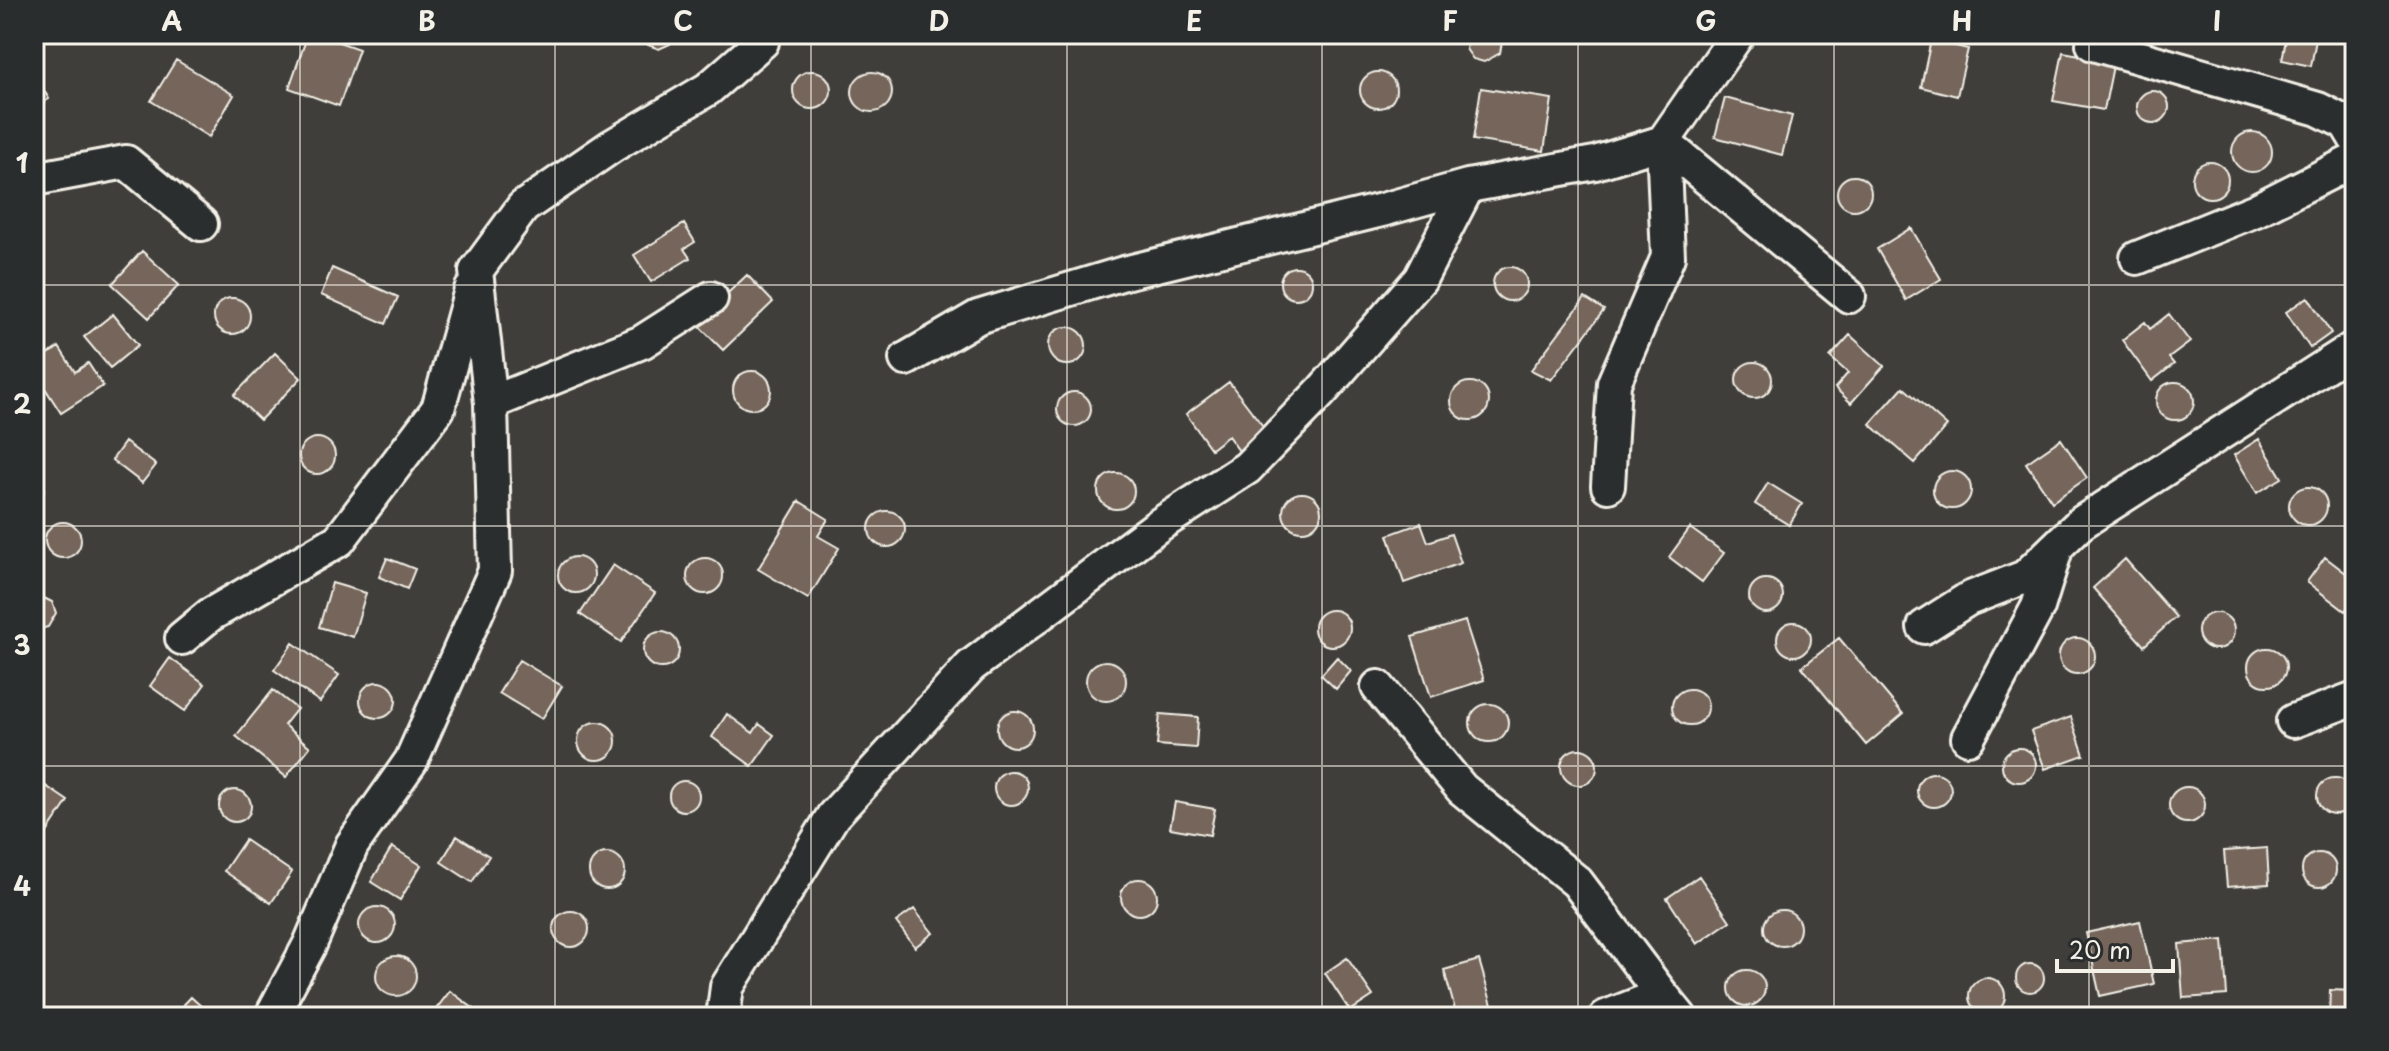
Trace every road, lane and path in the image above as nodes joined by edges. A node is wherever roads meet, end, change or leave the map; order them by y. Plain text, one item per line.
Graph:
1 (763, 34) edge
2 (1738, 34) edge
3 (2093, 44) dead end
4 (2355, 138) edge
5 (1663, 142) junction
6 (2355, 160) edge
7 (34, 179) edge
8 (1468, 186) junction
9 (201, 224) dead end
10 (2137, 258) dead end
11 (476, 271) junction
12 (1849, 296) dead end
13 (711, 298) dead end
14 (2355, 347) edge
15 (906, 359) dead end
16 (491, 403) junction
17 (1608, 486) dead end
18 (2057, 546) junction
19 (1924, 627) dead end
20 (182, 638) dead end
21 (1378, 687) dead end
22 (2355, 698) edge
23 (2293, 721) dead end
24 (1968, 738) dead end
25 (1671, 1006) edge
26 (271, 1017) edge
27 (723, 1017) edge
28 (1606, 1017) edge

1 - 11 street
2 - 5 street
3 - 4 street
5 - 8 street
5 - 12 street
5 - 17 street
6 - 10 street
7 - 9 street
8 - 15 street
8 - 27 street
11 - 16 street
11 - 20 street
13 - 16 street
14 - 18 street
16 - 26 street
18 - 19 street
18 - 24 street
21 - 25 street
22 - 23 street
25 - 28 street

